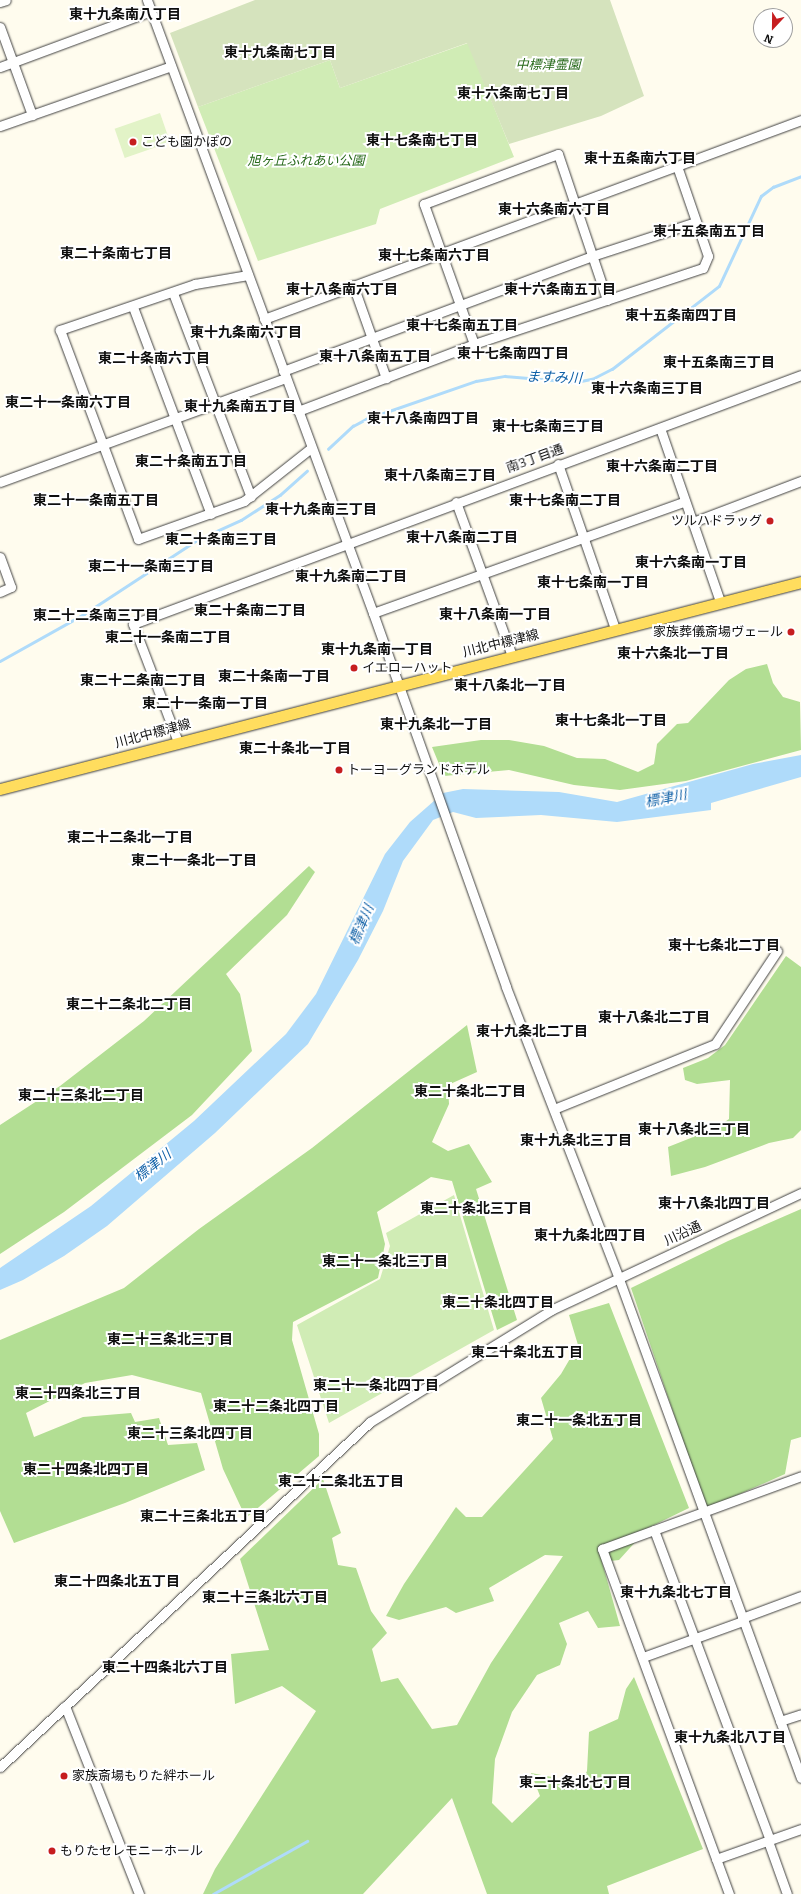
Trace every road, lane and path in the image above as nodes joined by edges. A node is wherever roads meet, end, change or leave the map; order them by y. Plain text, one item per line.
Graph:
1 (6, 0) edge
2 (147, 0) edge
3 (0, 2) edge
4 (151, 12) junction
5 (0, 27) edge
6 (13, 62) junction
7 (171, 66) junction
8 (0, 67) edge
9 (32, 115) junction
10 (801, 120) edge
11 (0, 126) edge
12 (677, 166) junction
13 (574, 203) junction
14 (696, 222) junction
15 (442, 252) junction
16 (592, 256) junction
17 (248, 275) junction
18 (353, 284) junction
19 (173, 293) junction
20 (607, 300) junction
21 (461, 304) junction
22 (133, 306) junction
23 (264, 319) junction
24 (372, 338) junction
25 (474, 344) junction
26 (284, 374) junction
27 (801, 375) edge
28 (386, 378) junction
29 (215, 402) junction
30 (298, 410) junction
31 (175, 416) junction
32 (660, 428) junction
33 (102, 445) junction
34 (311, 448) junction
35 (558, 464) junction
36 (801, 481) edge
37 (0, 482) edge
38 (251, 497) junction
39 (685, 501) junction
40 (456, 502) junction
41 (210, 514) junction
42 (693, 522) junction
43 (584, 538) junction
44 (346, 543) junction
45 (0, 557) edge
46 (483, 575) junction
47 (801, 582) edge
48 (0, 592) edge
49 (720, 601) junction
50 (373, 613) junction
51 (615, 628) junction
52 (512, 656) junction
53 (398, 685) junction
54 (178, 742) junction
55 (0, 789) edge
56 (777, 951) dead end
57 (554, 1109) junction
58 (801, 1193) edge
59 (619, 1279) junction
60 (801, 1476) edge
61 (703, 1512) junction
62 (654, 1530) junction
63 (801, 1596) edge
64 (742, 1620) junction
65 (693, 1639) junction
66 (643, 1657) junction
67 (65, 1706) junction
68 (801, 1714) edge
69 (780, 1721) junction
70 (0, 1767) edge
71 (801, 1778) edge
72 (801, 1829) edge
73 (769, 1841) junction
74 (716, 1860) junction
75 (139, 1894) edge
76 (730, 1894) edge
77 (788, 1894) edge

1 - 3 street
2 - 4 street
4 - 6 street
4 - 7 street
5 - 6 street
6 - 8 street
6 - 9 street
7 - 9 street
7 - 17 street
9 - 11 street
10 - 12 street
12 - 13 street
12 - 14 street
13 - 15 street
13 - 15 street
13 - 16 street
14 - 16 street
14 - 20 street
15 - 18 street
15 - 21 street
16 - 20 street
16 - 21 street
17 - 19 street
17 - 23 street
18 - 23 street
18 - 24 street
19 - 22 street
19 - 29 street
20 - 25 street
21 - 24 street
21 - 25 street
22 - 31 street
22 - 33 street
23 - 26 street
24 - 26 street
24 - 28 street
25 - 28 street
26 - 29 street
26 - 30 street
27 - 32 street, 南3丁目通
28 - 30 street
29 - 31 street
29 - 38 street
30 - 34 street
31 - 33 street
31 - 41 street
32 - 35 street, 南3丁目通
32 - 39 street
33 - 37 street
33 - 41 street
34 - 38 street
34 - 44 street
35 - 40 street, 南3丁目通
35 - 43 street
36 - 42 street
38 - 41 street
39 - 42 street
39 - 43 street
40 - 44 street, 南3丁目通
40 - 46 street
42 - 49 street
43 - 46 street
43 - 51 street
44 - 50 street
44 - 54 street, 南3丁目通
45 - 48 street
46 - 50 street
46 - 52 street
47 - 49 main road, 川北中標津線
49 - 51 main road, 川北中標津線
50 - 53 street
51 - 52 main road, 川北中標津線
52 - 53 main road, 川北中標津線
53 - 54 main road, 川北中標津線
53 - 57 street
54 - 55 main road, 川北中標津線
56 - 57 street
57 - 59 street
58 - 59 street, 川沿通
59 - 61 street
59 - 67 street, 川沿通
60 - 61 street
61 - 62 street
61 - 64 street
62 - 65 street
62 - 66 street
63 - 64 street
64 - 65 street
64 - 69 street
65 - 66 street
65 - 73 street
66 - 74 street
67 - 70 street, 川沿通
67 - 75 street
68 - 69 street
69 - 71 street
72 - 73 street
73 - 74 street
73 - 77 street
74 - 76 street

